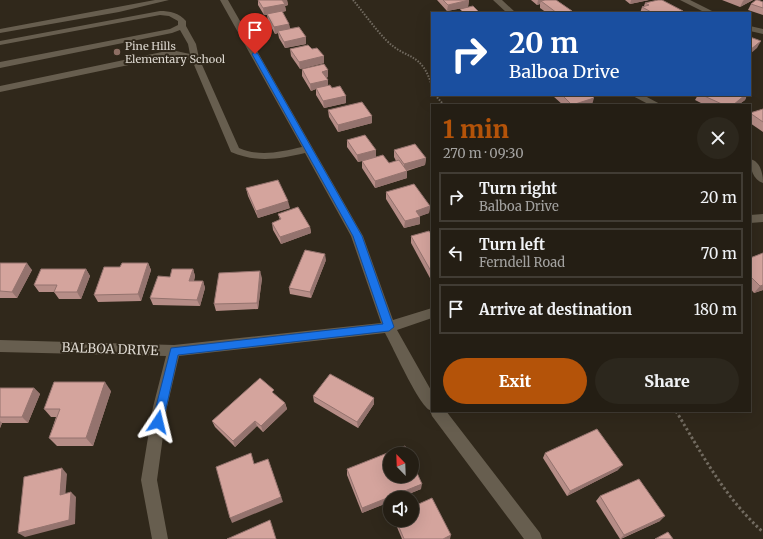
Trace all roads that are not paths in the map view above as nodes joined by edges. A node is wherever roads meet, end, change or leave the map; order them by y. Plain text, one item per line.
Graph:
1 (165, 0) edge
2 (224, 0) edge
3 (497, 0) edge
4 (684, 0) edge
5 (511, 12) edge
6 (710, 12) edge
7 (182, 26) junction
8 (751, 28) edge
9 (0, 31) edge
10 (763, 32) edge
11 (0, 44) edge
12 (195, 58) junction
13 (0, 65) edge
14 (0, 89) edge
15 (638, 96) edge
16 (655, 104) edge
17 (308, 149) junction
18 (751, 163) edge
19 (763, 179) edge
20 (763, 218) edge
21 (751, 219) edge
22 (431, 313) edge
23 (389, 327) junction
24 (0, 346) edge
25 (174, 351) junction
26 (431, 403) edge
27 (439, 412) edge
28 (160, 539) edge
29 (534, 539) edge

1 - 9 street
2 - 17 street
3 - 5 street
4 - 6 street
7 - 11 street
7 - 12 street
7 - 13 street
8 - 10 street
12 - 14 street
12 - 17 street
15 - 16 street
17 - 23 street
18 - 19 street
20 - 21 street
22 - 23 street, BALBOA DRIVE
23 - 25 street, BALBOA DRIVE
23 - 26 street
24 - 25 street, BALBOA DRIVE
25 - 28 street
27 - 29 street

